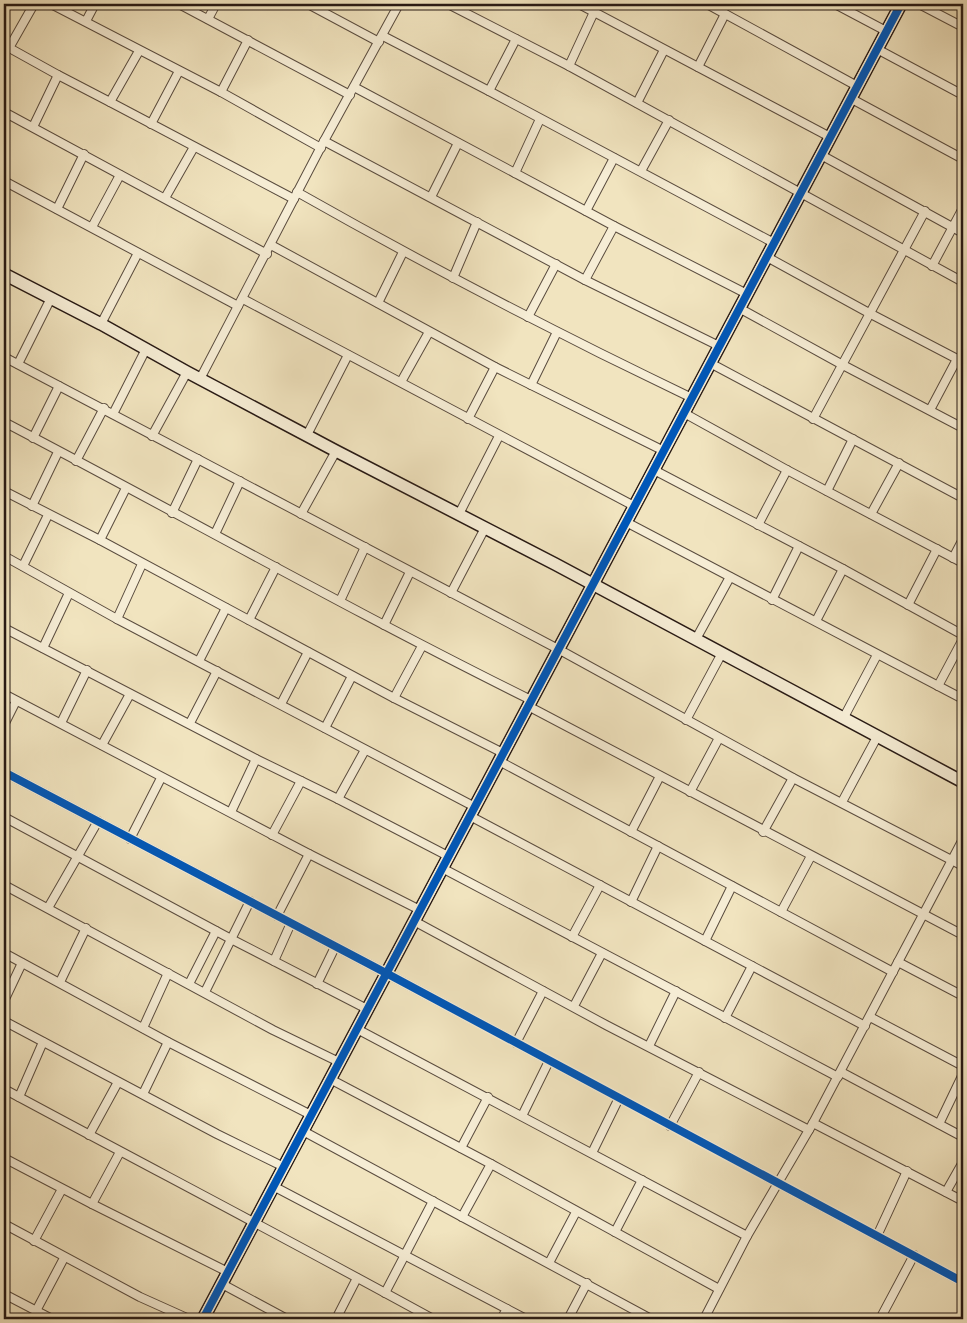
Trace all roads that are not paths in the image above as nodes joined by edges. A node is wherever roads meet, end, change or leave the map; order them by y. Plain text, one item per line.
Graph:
1 (34, 4) edge
2 (51, 4) edge
3 (95, 4) edge
4 (179, 4) edge
5 (216, 4) edge
6 (308, 4) edge
7 (399, 4) edge
8 (448, 4) edge
9 (579, 4) edge
10 (707, 4) edge
11 (835, 4) edge
12 (901, 4) edge
13 (919, 4) edge
14 (594, 12) junction
15 (725, 14) junction
16 (208, 19) junction
17 (86, 22) junction
18 (963, 28) edge
19 (886, 31) junction
20 (381, 39) junction
21 (516, 39) junction
22 (248, 40) junction
23 (7, 46) edge
24 (877, 49) junction
25 (664, 50) junction
26 (139, 51) junction
27 (569, 66) junction
28 (698, 67) junction
29 (179, 71) junction
30 (58, 76) junction
31 (857, 86) junction
32 (489, 90) junction
33 (352, 91) junction
34 (221, 92) junction
35 (963, 95) edge
36 (850, 98) junction
37 (110, 102) junction
38 (637, 103) junction
39 (4, 112) edge
40 (540, 119) junction
41 (669, 120) junction
42 (151, 124) junction
43 (33, 127) junction
44 (830, 137) junction
45 (458, 143) junction
46 (323, 144) junction
47 (194, 147) junction
48 (84, 154) junction
49 (821, 154) junction
50 (614, 158) junction
51 (963, 159) edge
52 (641, 171) junction
53 (515, 173) junction
54 (120, 175) junction
55 (4, 181) edge
56 (800, 193) junction
57 (296, 196) junction
58 (431, 197) junction
59 (165, 198) junction
60 (57, 208) junction
61 (963, 208) edge
62 (586, 211) junction
63 (925, 211) junction
64 (477, 222) junction
65 (614, 226) junction
66 (92, 227) junction
67 (952, 227) junction
68 (963, 233) edge
69 (774, 243) junction
70 (271, 245) junction
71 (903, 250) junction
72 (138, 252) junction
73 (403, 252) junction
74 (267, 254) junction
75 (767, 257) junction
76 (556, 264) junction
77 (932, 266) junction
78 (4, 274) edge
79 (453, 278) junction
80 (585, 280) junction
81 (963, 282) edge
82 (747, 294) junction
83 (51, 298) junction
84 (241, 303) junction
85 (378, 303) junction
86 (739, 308) junction
87 (869, 313) junction
88 (528, 317) junction
89 (101, 324) junction
90 (429, 332) junction
91 (557, 332) junction
92 (719, 346) junction
93 (146, 349) junction
94 (348, 355) junction
95 (4, 357) edge
96 (960, 360) edge
97 (710, 363) junction
98 (18, 364) junction
99 (841, 364) junction
100 (495, 367) junction
101 (187, 372) junction
102 (200, 379) junction
103 (401, 382) junction
104 (531, 384) junction
105 (59, 386) junction
106 (692, 398) junction
107 (104, 408) junction
108 (930, 410) junction
109 (684, 413) junction
110 (113, 414) junction
111 (468, 419) junction
112 (813, 419) junction
113 (4, 422) edge
114 (963, 428) edge
115 (307, 435) junction
116 (152, 436) junction
117 (499, 436) junction
118 (33, 438) junction
119 (853, 439) junction
120 (336, 451) junction
121 (664, 451) junction
122 (58, 452) junction
123 (198, 459) junction
124 (76, 462) junction
125 (898, 463) junction
126 (654, 470) junction
127 (787, 470) junction
128 (240, 481) junction
129 (126, 488) junction
130 (827, 491) junction
131 (4, 493) edge
132 (963, 497) edge
133 (32, 506) junction
134 (634, 506) junction
135 (172, 512) junction
136 (301, 514) junction
137 (459, 514) junction
138 (871, 514) junction
139 (48, 515) junction
140 (626, 522) junction
141 (758, 525) junction
142 (485, 528) junction
143 (215, 534) junction
144 (100, 540) junction
145 (963, 540) edge
146 (800, 546) junction
147 (365, 547) junction
148 (937, 549) junction
149 (4, 556) edge
150 (953, 558) junction
151 (963, 563) edge
152 (142, 564) junction
153 (23, 566) junction
154 (276, 567) junction
155 (843, 569) junction
156 (410, 572) junction
157 (730, 578) junction
158 (593, 584) junction
159 (69, 593) junction
160 (451, 593) junction
161 (772, 600) junction
162 (340, 601) junction
163 (908, 605) junction
164 (226, 608) junction
165 (117, 619) junction
166 (249, 620) junction
167 (816, 621) junction
168 (384, 625) junction
169 (4, 628) edge
170 (963, 635) edge
171 (963, 638) edge
172 (696, 639) junction
173 (422, 646) junction
174 (43, 648) junction
175 (558, 649) junction
176 (308, 652) junction
177 (722, 653) junction
178 (877, 655) junction
179 (199, 662) junction
180 (87, 670) junction
181 (217, 671) junction
182 (352, 676) junction
183 (938, 686) junction
184 (4, 694) edge
185 (130, 694) junction
186 (394, 698) junction
187 (963, 699) edge
188 (16, 700) junction
189 (530, 703) junction
190 (281, 704) junction
191 (843, 719) junction
192 (686, 720) junction
193 (61, 723) junction
194 (190, 723) junction
195 (4, 725) edge
196 (325, 728) junction
197 (877, 737) junction
198 (719, 738) junction
199 (102, 745) junction
200 (365, 750) junction
201 (501, 757) junction
202 (256, 759) junction
203 (4, 772) edge
204 (660, 776) junction
205 (161, 778) junction
206 (794, 778) junction
207 (301, 781) junction
208 (963, 782) edge
209 (690, 792) junction
210 (338, 799) junction
211 (842, 802) junction
212 (472, 811) junction
213 (230, 812) junction
214 (4, 817) edge
215 (98, 821) junction
216 (631, 832) junction
217 (763, 832) junction
218 (272, 835) junction
219 (130, 839) junction
220 (963, 839) edge
221 (658, 846) junction
222 (309, 854) junction
223 (77, 856) junction
224 (448, 856) junction
225 (811, 856) junction
226 (952, 860) junction
227 (963, 866) edge
228 (442, 868) junction
229 (4, 885) edge
230 (600, 885) junction
231 (732, 886) junction
232 (250, 902) junction
233 (631, 902) junction
234 (48, 908) junction
235 (420, 910) junction
236 (781, 912) junction
237 (923, 915) junction
238 (277, 916) junction
239 (414, 921) junction
240 (291, 923) junction
241 (86, 928) junction
242 (216, 931) junction
243 (963, 935) edge
244 (572, 937) junction
245 (231, 939) junction
246 (705, 941) junction
247 (335, 947) junction
248 (4, 953) edge
249 (602, 953) junction
250 (274, 962) junction
251 (898, 962) junction
252 (22, 963) junction
253 (752, 966) junction
254 (894, 972) junction
255 (168, 973) junction
256 (386, 973) junction
257 (60, 982) junction
258 (189, 984) junction
259 (317, 984) junction
260 (543, 991) junction
261 (676, 991) junction
262 (205, 992) junction
263 (963, 996) edge
264 (4, 1001) edge
265 (574, 1006) junction
266 (367, 1009) junction
267 (870, 1017) junction
268 (725, 1018) junction
269 (4, 1020) edge
270 (865, 1026) junction
271 (143, 1028) junction
272 (357, 1029) junction
273 (43, 1042) junction
274 (168, 1042) junction
275 (516, 1043) junction
276 (649, 1046) junction
277 (550, 1060) junction
278 (339, 1062) junction
279 (963, 1066) edge
280 (699, 1072) junction
281 (839, 1074) junction
282 (963, 1074) edge
283 (330, 1079) junction
284 (118, 1082) junction
285 (4, 1089) edge
286 (143, 1094) junction
287 (19, 1097) junction
288 (488, 1097) junction
289 (619, 1098) junction
290 (311, 1115) junction
291 (522, 1116) junction
292 (814, 1123) junction
293 (939, 1124) junction
294 (670, 1126) junction
295 (809, 1130) junction
296 (303, 1131) junction
297 (89, 1135) junction
298 (963, 1137) edge
299 (461, 1148) junction
300 (120, 1152) junction
301 (592, 1153) junction
302 (4, 1158) edge
303 (963, 1162) edge
304 (491, 1164) junction
305 (284, 1166) junction
306 (907, 1171) junction
307 (642, 1180) junction
308 (778, 1184) junction
309 (274, 1186) junction
310 (62, 1189) junction
311 (946, 1192) junction
312 (434, 1201) junction
313 (963, 1201) edge
314 (92, 1204) junction
315 (576, 1212) junction
316 (462, 1216) junction
317 (254, 1222) junction
318 (4, 1224) edge
319 (615, 1232) junction
320 (747, 1236) junction
321 (877, 1236) junction
322 (34, 1241) junction
323 (405, 1255) junction
324 (914, 1256) junction
325 (64, 1258) junction
326 (549, 1263) junction
327 (228, 1272) junction
328 (357, 1278) junction
329 (963, 1282) edge
330 (587, 1283) junction
331 (222, 1284) junction
332 (719, 1289) junction
333 (385, 1293) junction
334 (4, 1295) edge
335 (507, 1309) junction
336 (36, 1311) junction
337 (52, 1319) edge
338 (189, 1319) edge
339 (202, 1319) edge
340 (287, 1319) edge
341 (336, 1319) edge
342 (433, 1319) edge
343 (501, 1319) edge
344 (526, 1319) edge
345 (568, 1319) edge
346 (651, 1319) edge
347 (704, 1319) edge
348 (880, 1319) edge

1 - 23 street
2 - 17 street
3 - 17 street
4 - 16 street
5 - 16 street
6 - 20 street
7 - 20 street
8 - 21 street
9 - 14 street
10 - 15 street
11 - 19 street
12 - 19 street
13 - 18 street
14 - 25 street
14 - 27 street
15 - 28 street
15 - 31 street
16 - 22 street
17 - 26 street
19 - 24 street
20 - 32 street
20 - 33 street
21 - 27 street
21 - 32 street
22 - 33 street
22 - 34 street
23 - 30 street
24 - 31 street
24 - 35 street
25 - 28 street
25 - 38 street
26 - 29 street
26 - 37 street
27 - 38 street
28 - 44 street
29 - 34 street
29 - 42 street
30 - 37 street
30 - 43 street
31 - 36 street
32 - 40 street
33 - 45 street
33 - 46 street
34 - 46 street
36 - 44 street
36 - 51 street
37 - 42 street
38 - 41 street
39 - 43 street
40 - 50 street
40 - 53 street
41 - 52 street
41 - 56 street
42 - 47 street
43 - 48 street
44 - 49 street
45 - 53 street
45 - 58 street
46 - 57 street
46 - 58 street
47 - 57 street
47 - 59 street
48 - 54 street
48 - 60 street
49 - 56 street
49 - 63 street
50 - 52 street
50 - 62 street
52 - 69 street
53 - 62 street
54 - 59 street
54 - 66 street
55 - 60 street
56 - 69 street
56 - 71 street
57 - 70 street
57 - 73 street
58 - 64 street
59 - 74 street
60 - 66 street
61 - 67 street
62 - 65 street
63 - 67 street
63 - 71 street
64 - 76 street
64 - 79 street
65 - 80 street
65 - 82 street
66 - 72 street
67 - 68 street
67 - 77 street
69 - 75 street
70 - 74 street
70 - 85 street
71 - 77 street
71 - 87 street
72 - 84 street
72 - 89 street
73 - 79 street
73 - 85 street
74 - 84 street
75 - 82 street
75 - 87 street
76 - 80 street
76 - 88 street
77 - 81 street
78 - 83 street
79 - 88 street
80 - 92 street
82 - 86 street
83 - 89 street
83 - 98 street
84 - 94 street
84 - 102 street
85 - 90 street
86 - 92 street
86 - 99 street
87 - 96 street
87 - 99 street
88 - 91 street
89 - 93 street
90 - 100 street
90 - 103 street
91 - 104 street
91 - 106 street
92 - 97 street
93 - 101 street
93 - 110 street
94 - 103 street
94 - 115 street
95 - 98 street
96 - 108 street
97 - 106 street
97 - 112 street
98 - 105 street
99 - 108 street
99 - 112 street
100 - 104 street
100 - 111 street
101 - 102 street
101 - 116 street
102 - 115 street
103 - 111 street
104 - 121 street
105 - 107 street
105 - 118 street
106 - 109 street
107 - 110 street
107 - 124 street
108 - 114 street
109 - 121 street
109 - 127 street
110 - 116 street
111 - 117 street
112 - 119 street
113 - 118 street
115 - 120 street
116 - 123 street
117 - 134 street
117 - 137 street
118 - 122 street
119 - 125 street
119 - 130 street
120 - 136 street
120 - 137 street
121 - 126 street
122 - 124 street
122 - 133 street
123 - 128 street
123 - 135 street
124 - 129 street
125 - 132 street
125 - 138 street
126 - 134 street
126 - 141 street
127 - 130 street
127 - 141 street
128 - 136 street
128 - 143 street
129 - 135 street
129 - 144 street
130 - 138 street
131 - 133 street
133 - 139 street
134 - 140 street
135 - 143 street
136 - 147 street
137 - 142 street
138 - 148 street
139 - 144 street
139 - 153 street
140 - 157 street
140 - 158 street
141 - 146 street
142 - 158 street
142 - 160 street
143 - 154 street
144 - 152 street
145 - 150 street
146 - 155 street
146 - 161 street
147 - 156 street
147 - 162 street
148 - 150 street
148 - 163 street
149 - 153 street
150 - 151 street
152 - 164 street
152 - 165 street
153 - 159 street
154 - 162 street
154 - 166 street
155 - 163 street
155 - 167 street
156 - 160 street
156 - 168 street
157 - 161 street
157 - 172 street
158 - 172 street
158 - 175 street
159 - 165 street
159 - 174 street
160 - 175 street
161 - 167 street
162 - 168 street
163 - 170 street
164 - 166 street
164 - 179 street
165 - 179 street
166 - 176 street
167 - 178 street
168 - 173 street
169 - 174 street
171 - 183 street
172 - 177 street
173 - 186 street
173 - 189 street
174 - 180 street
175 - 189 street
175 - 192 street
176 - 182 street
176 - 190 street
177 - 191 street
177 - 192 street
178 - 183 street
178 - 191 street
179 - 181 street
180 - 185 street
180 - 193 street
181 - 190 street
181 - 194 street
182 - 186 street
182 - 196 street
183 - 187 street
184 - 188 street
185 - 194 street
185 - 199 street
186 - 201 street
188 - 193 street
188 - 195 street
189 - 201 street
189 - 204 street
190 - 196 street
191 - 197 street
192 - 198 street
193 - 199 street
194 - 202 street
196 - 200 street
197 - 208 street
197 - 211 street
198 - 206 street
198 - 209 street
199 - 205 street
200 - 210 street
200 - 212 street
201 - 212 street
201 - 216 street
202 - 207 street
202 - 213 street
203 - 215 street
204 - 209 street
204 - 216 street
205 - 213 street
205 - 219 street
206 - 211 street
206 - 217 street
207 - 210 street
207 - 218 street
209 - 217 street
210 - 224 street
211 - 226 street
212 - 224 street
212 - 230 street
213 - 218 street
214 - 223 street
215 - 219 street
215 - 223 street
216 - 221 street
217 - 225 street
218 - 222 street
219 - 232 street
220 - 226 street
221 - 231 street
221 - 233 street
222 - 235 street
222 - 238 street
223 - 234 street
223 - 242 street
224 - 228 street
225 - 236 street
225 - 237 street
226 - 227 street
226 - 237 street
228 - 235 street
228 - 244 street
229 - 234 street
230 - 233 street
230 - 244 street
231 - 236 street
231 - 246 street
232 - 238 street
232 - 245 street
233 - 246 street
234 - 241 street
235 - 239 street
236 - 254 street
237 - 243 street
237 - 251 street
238 - 240 street
239 - 256 street
239 - 260 street
240 - 247 street
240 - 250 street
241 - 255 street
241 - 257 street
242 - 245 street
242 - 258 street
244 - 249 street
245 - 250 street
245 - 262 street
246 - 253 street
247 - 256 street
247 - 259 street
248 - 252 street
249 - 261 street
249 - 265 street
250 - 259 street
251 - 254 street
251 - 263 street
252 - 257 street
252 - 264 street
253 - 268 street
253 - 270 street
254 - 267 street
255 - 258 street
255 - 271 street
256 - 266 street
256 - 275 street
257 - 271 street
258 - 262 street
259 - 266 street
260 - 265 street
260 - 275 street
261 - 268 street
261 - 276 street
262 - 278 street
265 - 276 street
266 - 272 street
267 - 270 street
267 - 279 street
268 - 281 street
269 - 273 street
270 - 281 street
271 - 274 street
272 - 278 street
272 - 288 street
273 - 284 street
273 - 287 street
274 - 286 street
274 - 290 street
275 - 277 street
276 - 280 street
277 - 289 street
277 - 291 street
278 - 283 street
280 - 294 street
280 - 295 street
281 - 292 street
281 - 293 street
282 - 293 street
283 - 290 street
283 - 299 street
284 - 286 street
284 - 297 street
285 - 287 street
286 - 305 street
287 - 297 street
288 - 291 street
288 - 299 street
289 - 294 street
289 - 301 street
290 - 296 street
291 - 301 street
292 - 295 street
292 - 306 street
293 - 298 street
294 - 308 street
295 - 308 street
296 - 305 street
296 - 312 street
297 - 300 street
299 - 304 street
300 - 314 street
300 - 317 street
301 - 307 street
302 - 310 street
303 - 311 street
304 - 315 street
304 - 316 street
305 - 309 street
306 - 311 street
306 - 321 street
307 - 319 street
307 - 320 street
308 - 320 street
308 - 321 street
309 - 317 street
309 - 323 street
310 - 314 street
310 - 322 street
311 - 313 street
312 - 316 street
312 - 323 street
314 - 327 street
315 - 319 street
315 - 326 street
316 - 326 street
317 - 327 street
317 - 328 street
318 - 322 street
319 - 332 street
320 - 332 street
321 - 324 street
322 - 325 street
323 - 333 street
323 - 335 street
324 - 329 street
324 - 348 street
325 - 336 street
325 - 338 street
326 - 330 street
327 - 331 street
328 - 333 street
328 - 341 street
330 - 345 street
330 - 346 street
331 - 339 street
331 - 340 street
332 - 347 street
333 - 342 street
334 - 336 street
335 - 343 street
335 - 344 street
336 - 337 street

